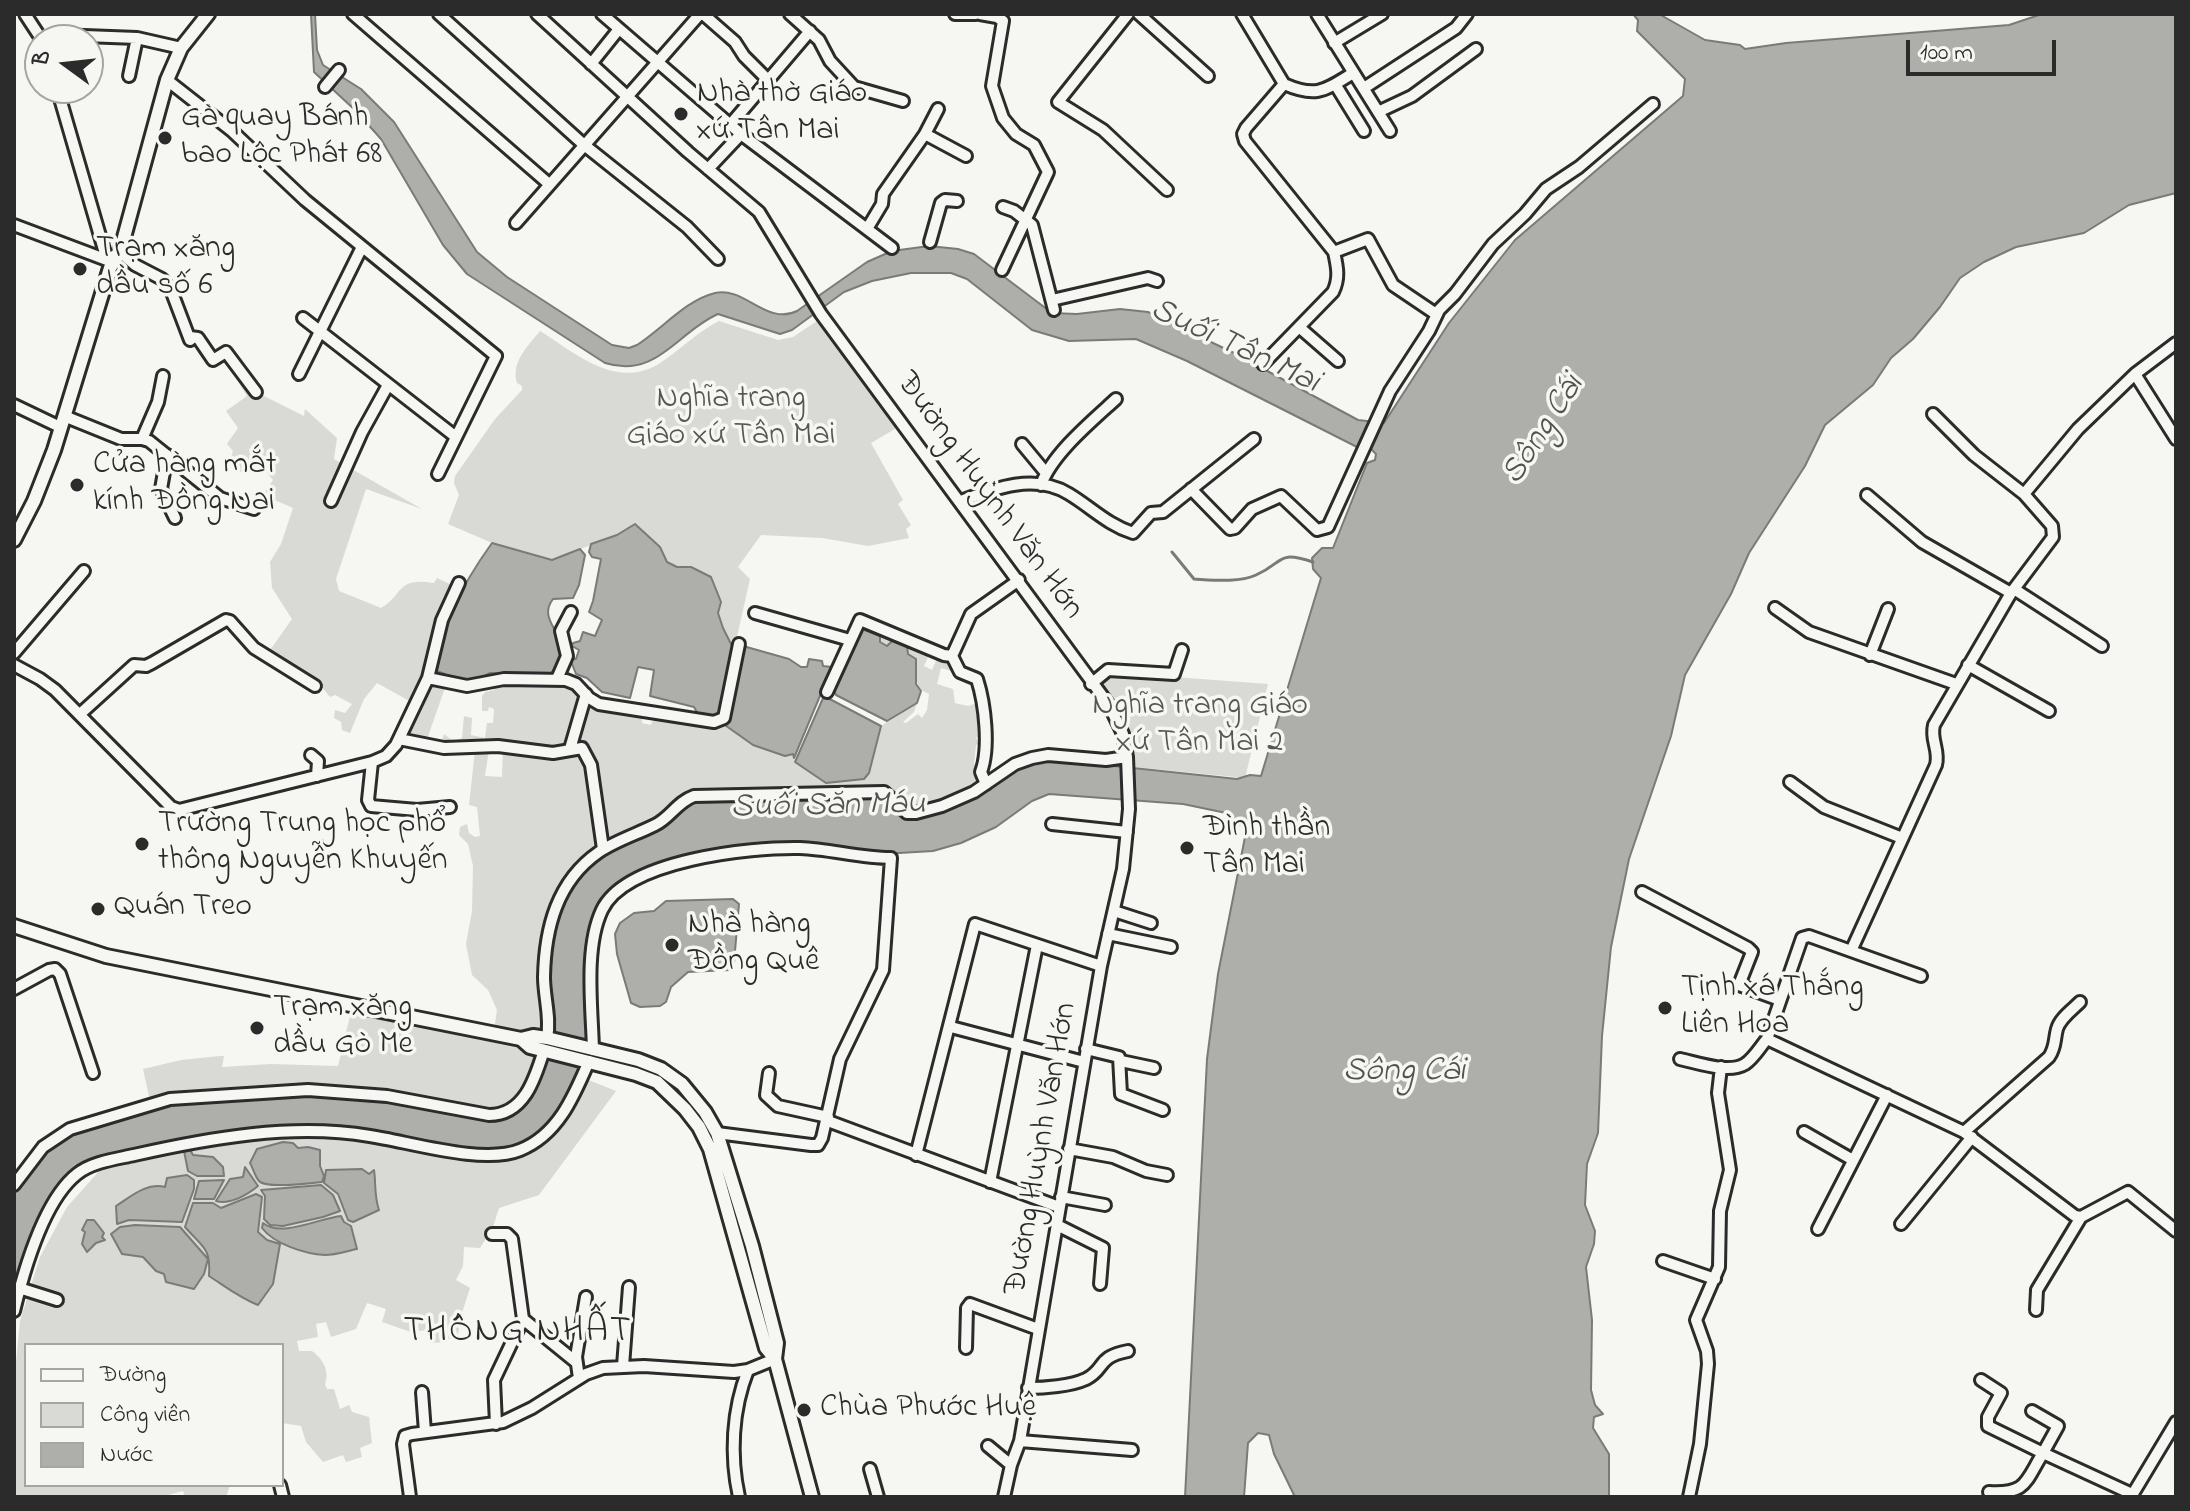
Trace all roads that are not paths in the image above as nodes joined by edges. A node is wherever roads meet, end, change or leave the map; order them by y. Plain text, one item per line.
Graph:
1 (208, 14) edge
2 (353, 14) edge
3 (439, 14) edge
4 (537, 14) edge
5 (602, 14) edge
6 (702, 14) edge
7 (790, 14) edge
8 (955, 14) edge
9 (978, 14) edge
10 (1128, 14) edge
11 (1139, 14) edge
12 (1242, 14) edge
13 (1317, 14) edge
14 (1382, 14) edge
15 (1467, 14) edge
16 (619, 29) junction
17 (810, 31) junction
18 (104, 37) edge
19 (137, 38) junction
20 (1334, 43) junction
21 (181, 48) junction
22 (1476, 49) dead end
23 (657, 62) junction
24 (591, 64) junction
25 (339, 70) dead end
26 (1353, 73) junction
27 (129, 76) dead end
28 (1208, 76) dead end
29 (167, 80) junction
30 (768, 80) junction
31 (1284, 84) junction
32 (1335, 84) junction
33 (325, 87) dead end
34 (1364, 88) junction
35 (626, 96) junction
36 (903, 101) dead end
37 (62, 104) edge
38 (1653, 104) dead end
39 (938, 109) dead end
40 (1378, 112) junction
41 (730, 125) junction
42 (1364, 131) dead end
43 (1390, 131) dead end
44 (741, 134) junction
45 (925, 134) junction
46 (583, 144) junction
47 (966, 156) dead end
48 (708, 169) junction
49 (549, 184) junction
50 (1167, 190) dead end
51 (957, 201) dead end
52 (1003, 207) dead end
53 (1026, 220) junction
54 (516, 223) dead end
55 (14, 225) edge
56 (867, 229) junction
57 (930, 242) dead end
58 (362, 247) junction
59 (892, 248) dead end
60 (120, 252) junction
61 (1334, 252) junction
62 (718, 259) dead end
63 (107, 260) junction
64 (1002, 270) dead end
65 (1157, 281) dead end
66 (1436, 314) junction
67 (303, 318) dead end
68 (1299, 327) junction
69 (320, 332) junction
70 (2176, 343) edge
71 (1338, 361) dead end
72 (1263, 364) dead end
73 (299, 374) dead end
74 (2135, 374) junction
75 (163, 376) dead end
76 (388, 385) junction
77 (256, 392) dead end
78 (1116, 399) dead end
79 (14, 405) edge
80 (1933, 414) dead end
81 (62, 421) junction
82 (456, 437) junction
83 (142, 439) junction
84 (1254, 439) dead end
85 (2176, 439) edge
86 (1022, 444) dead end
87 (167, 455) junction
88 (1046, 473) junction
89 (438, 474) dead end
90 (1041, 485) junction
91 (1191, 489) junction
92 (2024, 494) junction
93 (1867, 495) dead end
94 (331, 501) dead end
95 (961, 501) junction
96 (254, 509) dead end
97 (175, 518) dead end
98 (18, 523) edge
99 (14, 540) edge
100 (84, 571) dead end
101 (1019, 580) junction
102 (459, 583) dead end
103 (2013, 591) junction
104 (1775, 608) dead end
105 (1888, 609) dead end
106 (571, 612) dead end
107 (755, 613) dead end
108 (850, 640) junction
109 (739, 644) dead end
110 (2102, 646) dead end
111 (1182, 650) dead end
112 (14, 653) edge
113 (1870, 655) junction
114 (952, 656) junction
115 (14, 665) edge
116 (1968, 665) junction
117 (428, 678) junction
118 (557, 679) junction
119 (1091, 684) junction
120 (1956, 684) junction
121 (315, 686) dead end
122 (827, 692) dead end
123 (586, 694) junction
124 (2049, 711) dead end
125 (80, 714) junction
126 (399, 739) junction
127 (570, 749) junction
128 (311, 755) dead end
129 (1127, 757) junction
130 (372, 762) junction
131 (317, 776) junction
132 (1790, 782) dead end
133 (986, 784) junction
134 (450, 807) dead end
135 (1052, 824) dead end
136 (1127, 832) junction
137 (1902, 838) junction
138 (603, 849) junction
139 (1642, 892) dead end
140 (1114, 911) junction
141 (1151, 923) dead end
142 (14, 926) edge
143 (1108, 934) junction
144 (1037, 945) junction
145 (1171, 947) dead end
146 (1851, 951) junction
147 (1101, 966) junction
148 (1921, 976) dead end
149 (14, 989) edge
150 (1780, 1000) junction
151 (2080, 1002) dead end
152 (951, 1027) junction
153 (1767, 1039) junction
154 (545, 1044) junction
155 (1016, 1044) junction
156 (1086, 1049) junction
157 (591, 1056) junction
158 (1680, 1059) dead end
159 (1121, 1061) junction
160 (1084, 1062) junction
161 (1721, 1067) junction
162 (1154, 1068) dead end
163 (93, 1073) dead end
164 (769, 1073) dead end
165 (1887, 1095) junction
166 (1163, 1110) dead end
167 (828, 1119) junction
168 (1804, 1132) dead end
169 (717, 1133) junction
170 (1968, 1134) junction
171 (1069, 1149) junction
172 (916, 1155) junction
173 (1853, 1160) junction
174 (19, 1168) edge
175 (1167, 1175) dead end
176 (990, 1182) junction
177 (14, 1185) edge
178 (1060, 1202) junction
179 (1105, 1205) dead end
180 (2081, 1217) junction
181 (1901, 1224) dead end
182 (1057, 1225) junction
183 (1818, 1229) dead end
184 (2176, 1231) edge
185 (492, 1234) dead end
186 (1663, 1261) dead end
187 (1715, 1279) junction
188 (1100, 1284) dead end
189 (629, 1287) dead end
190 (19, 1288) junction
191 (586, 1297) dead end
192 (57, 1300) dead end
193 (2036, 1310) dead end
194 (14, 1311) edge
195 (523, 1319) junction
196 (1038, 1329) junction
197 (966, 1348) dead end
198 (1128, 1351) dead end
199 (775, 1359) junction
200 (576, 1362) junction
201 (623, 1366) junction
202 (748, 1370) junction
203 (579, 1378) junction
204 (1981, 1380) dead end
205 (1028, 1388) junction
206 (422, 1392) dead end
207 (2032, 1411) dead end
208 (2176, 1422) edge
209 (496, 1424) junction
210 (425, 1432) junction
211 (1020, 1441) junction
212 (988, 1446) dead end
213 (1132, 1450) dead end
214 (2043, 1453) junction
215 (1011, 1465) junction
216 (870, 1469) dead end
217 (1989, 1492) dead end
218 (2132, 1495) edge
219 (410, 1497) edge
220 (739, 1497) edge
221 (812, 1497) edge
222 (878, 1497) edge
223 (1004, 1497) edge
224 (1689, 1497) edge

1 - 21 main road
2 - 49 street
3 - 46 street
4 - 24 street
5 - 16 street
6 - 23 street
6 - 30 street
7 - 17 street
8 - 9 street
9 - 53 street
10 - 50 street
11 - 28 street
12 - 31 street
13 - 20 street
14 - 20 street
15 - 34 street
16 - 23 street
16 - 24 street
17 - 30 street
17 - 36 street
18 - 19 street
19 - 21 street
19 - 27 street
20 - 26 street
21 - 29 main road
22 - 40 street
23 - 35 street
23 - 41 street
24 - 35 street
25 - 33 street
26 - 32 street
26 - 34 street
29 - 58 street
29 - 60 main road
30 - 41 street
31 - 32 street
31 - 61 street
32 - 42 street
34 - 40 street
35 - 46 street
35 - 48 street
37 - 63 street
38 - 66 street
39 - 45 street
40 - 43 street
41 - 44 street
44 - 48 street
44 - 56 street
45 - 47 street
45 - 56 street
46 - 49 street
46 - 62 street
48 - 95 street, Đường Huỳnh Văn Hớn
49 - 54 street
51 - 57 street
52 - 53 street
53 - 64 street
53 - 65 street
55 - 63 street
56 - 59 street
58 - 69 street
58 - 82 street
60 - 63 street
60 - 77 street
60 - 81 main road
61 - 66 street
61 - 68 street
66 - 91 street
67 - 69 street
68 - 71 street
68 - 72 street
69 - 73 street
69 - 76 street
70 - 74 street
74 - 85 street
74 - 92 street
75 - 83 street
76 - 82 street
76 - 94 street
78 - 88 street
79 - 81 street
80 - 92 street
81 - 83 street
81 - 98 main road
82 - 89 street
83 - 87 street
84 - 91 street
86 - 88 street
87 - 96 street
87 - 97 street
88 - 90 street
90 - 91 street
90 - 95 street
92 - 103 street
93 - 103 street
95 - 101 street, Đường Huỳnh Văn Hớn
98 - 99 main road
100 - 112 street
101 - 114 street
101 - 119 street, Đường Huỳnh Văn Hớn
102 - 117 street
103 - 110 street
103 - 116 street
104 - 113 street
105 - 113 street
106 - 118 street
107 - 108 street
108 - 114 street
108 - 122 street
109 - 123 street
111 - 119 street
113 - 120 street
114 - 133 street
115 - 125 street
116 - 120 street
116 - 124 street
117 - 118 street
117 - 126 street
118 - 123 street
119 - 129 street, Đường Huỳnh Văn Hớn
120 - 137 street
121 - 125 street
123 - 127 street
125 - 131 street
126 - 127 street
126 - 130 street
127 - 138 street
128 - 131 street
129 - 133 street
129 - 136 street, Đường Huỳnh Văn Hớn
130 - 131 street
130 - 134 street
132 - 137 street
133 - 138 street
135 - 136 street
136 - 140 street, Đường Huỳnh Văn Hớn
137 - 146 street
138 - 154 street
139 - 150 street
140 - 141 street
140 - 143 street, Đường Huỳnh Văn Hớn
142 - 154 main road
143 - 145 street
143 - 147 street, Đường Huỳnh Văn Hớn
144 - 147 street
144 - 152 street
144 - 155 street
146 - 148 street
146 - 150 street
147 - 156 street, Đường Huỳnh Văn Hớn
149 - 163 street
150 - 153 street
151 - 170 street
152 - 155 street
152 - 172 street
153 - 161 street
153 - 165 street
154 - 157 main road
154 - 174 street
155 - 160 street
155 - 176 street
156 - 159 street
156 - 160 street, Đường Huỳnh Văn Hớn
157 - 167 street
157 - 169 main road
157 - 190 street
157 - 199 main road
158 - 161 street
159 - 162 street
159 - 166 street
160 - 171 street, Đường Huỳnh Văn Hớn
161 - 187 street
164 - 167 street
165 - 170 street
165 - 173 street
167 - 169 street
167 - 172 street
168 - 173 street
169 - 199 main road
170 - 180 street
170 - 181 street
171 - 175 street
171 - 178 street, Đường Huỳnh Văn Hớn
172 - 176 street
173 - 183 street
174 - 177 street
176 - 178 street
178 - 179 street
178 - 182 street, Đường Huỳnh Văn Hớn
180 - 184 street
180 - 193 street
182 - 188 street
182 - 196 street, Đường Huỳnh Văn Hớn
185 - 195 street
186 - 187 street
187 - 224 street
189 - 201 street
190 - 192 street
190 - 194 street
191 - 200 street
195 - 200 street
195 - 209 street
196 - 197 street
196 - 205 street, Đường Huỳnh Văn Hớn
198 - 205 street
199 - 202 street
199 - 221 main road
200 - 203 street
201 - 202 street
201 - 203 street
202 - 220 street
203 - 209 street
204 - 214 street
205 - 211 street, Đường Huỳnh Văn Hớn
206 - 210 street
207 - 214 street
208 - 218 street
209 - 210 street
210 - 219 street
211 - 213 street
211 - 215 street, Đường Huỳnh Văn Hớn
212 - 215 street
214 - 217 street
214 - 218 street
215 - 223 street, Đường Huỳnh Văn Hớn
216 - 222 street

